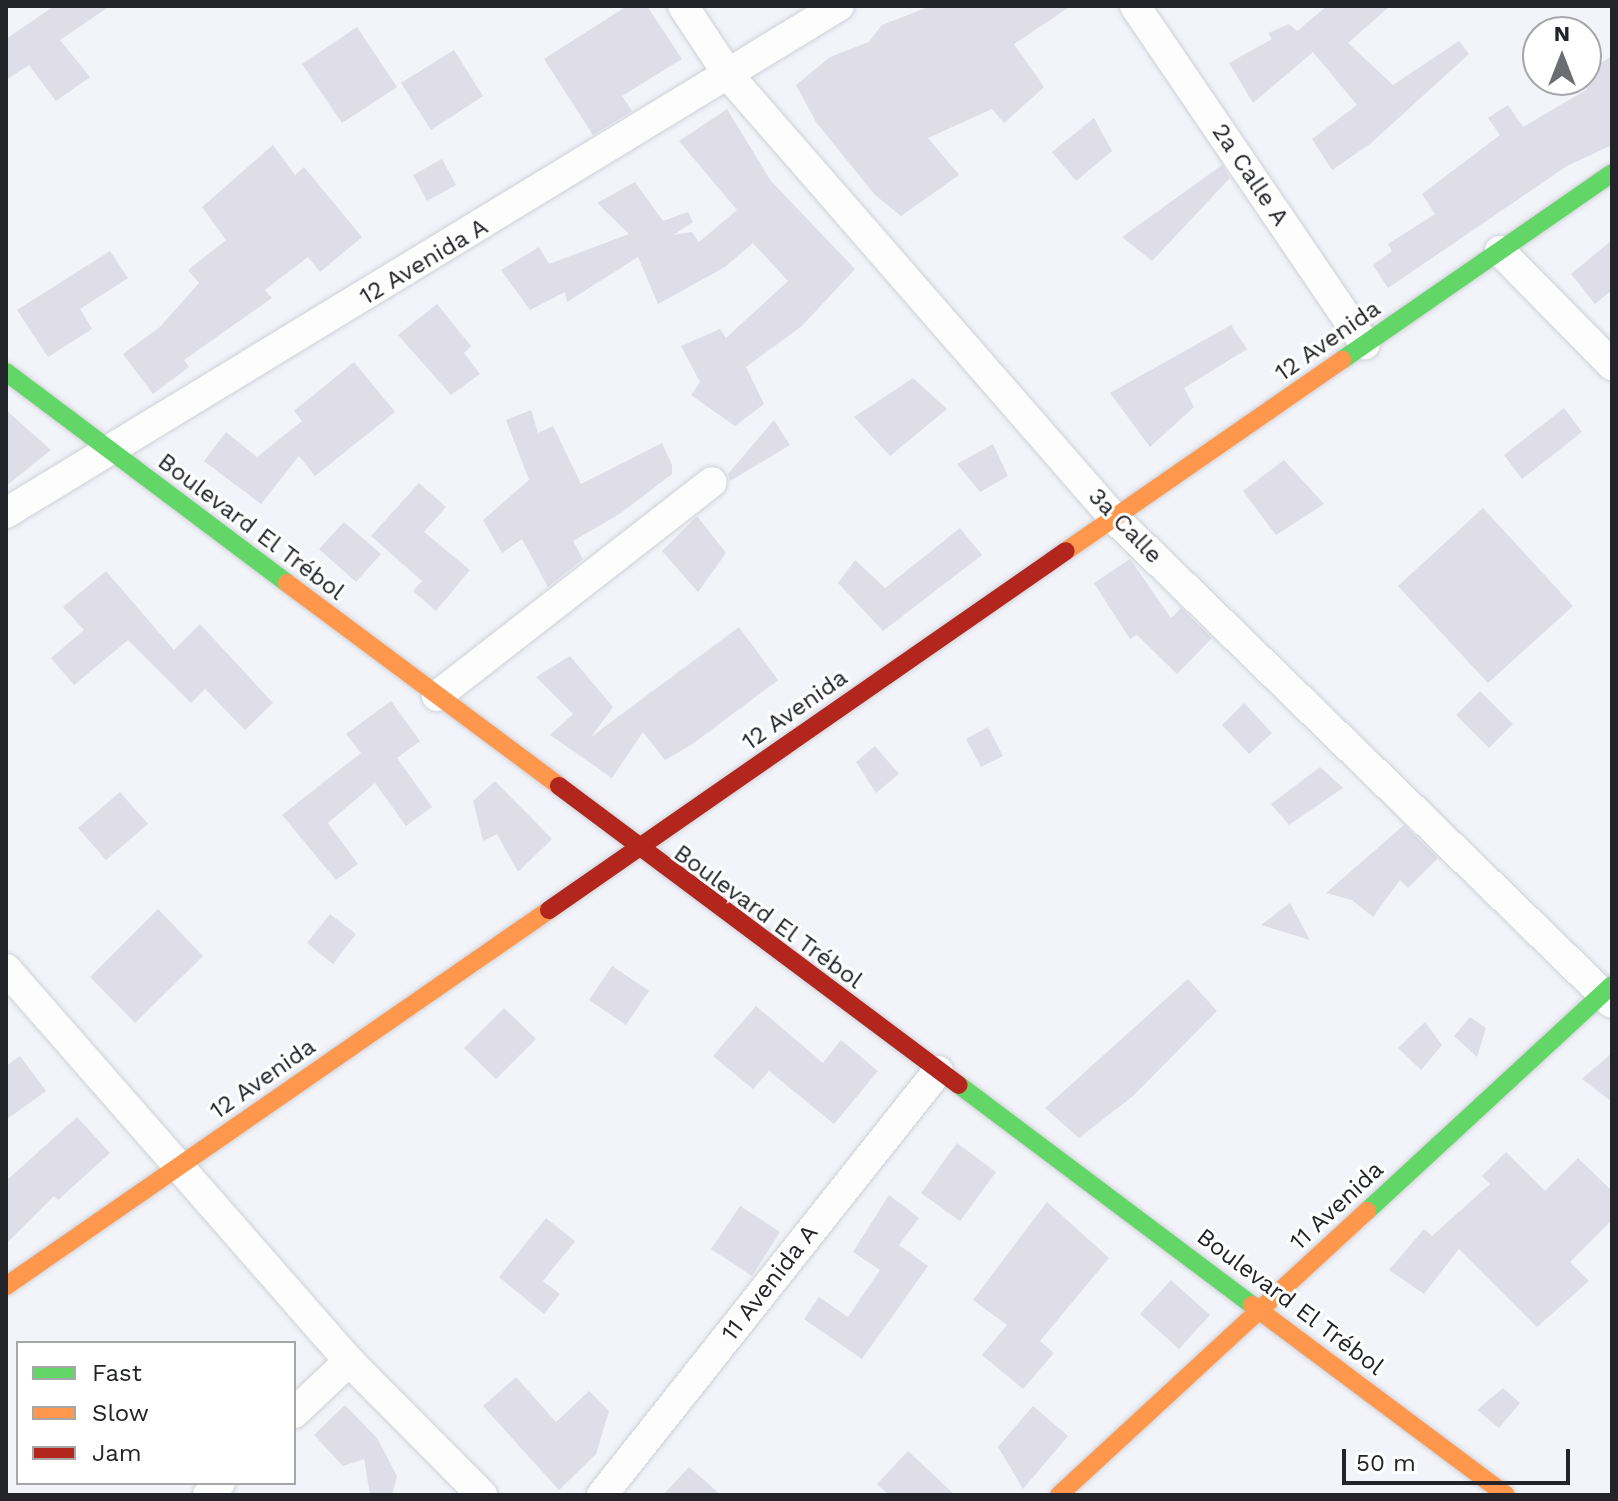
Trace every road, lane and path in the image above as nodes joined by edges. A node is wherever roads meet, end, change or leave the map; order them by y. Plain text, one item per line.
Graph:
1 (683, 6) edge
2 (839, 6) edge
3 (1135, 6) edge
4 (730, 77) junction
5 (1612, 173) edge
6 (1500, 251) junction
7 (1365, 344) junction
8 (1612, 365) edge
9 (6, 372) edge
10 (111, 451) junction
11 (712, 482) dead end
12 (6, 513) edge
13 (1114, 518) junction
14 (437, 696) junction
15 (636, 850) junction
16 (6, 969) edge
17 (1609, 994) edge
18 (938, 1071) junction
19 (182, 1165) junction
20 (6, 1286) edge
21 (1261, 1309) junction
22 (349, 1361) junction
23 (296, 1411) edge
24 (482, 1495) edge
25 (602, 1495) edge
26 (1059, 1495) edge
27 (1506, 1495) edge

1 - 4 street, 3a Calle
2 - 4 street, 12 Avenida A
3 - 7 street, 2a Calle A
4 - 10 street, 12 Avenida A
4 - 13 street, 3a Calle
5 - 6 street, 12 Avenida
6 - 7 street, 12 Avenida
6 - 8 street
7 - 13 street, 12 Avenida
9 - 10 street, Boulevard El Trébol
10 - 12 street, 12 Avenida A
10 - 14 street, Boulevard El Trébol
11 - 14 street
13 - 15 street, 12 Avenida
13 - 17 street, 3a Calle
14 - 15 street, Boulevard El Trébol
15 - 18 street, Boulevard El Trébol
15 - 19 street, 12 Avenida
16 - 19 street
17 - 21 street, 11 Avenida
18 - 21 street, Boulevard El Trébol
18 - 25 street, 11 Avenida A
19 - 20 street, 12 Avenida
19 - 22 street
21 - 26 street, 11 Avenida
21 - 27 street, Boulevard El Trébol
22 - 23 street
22 - 24 street

